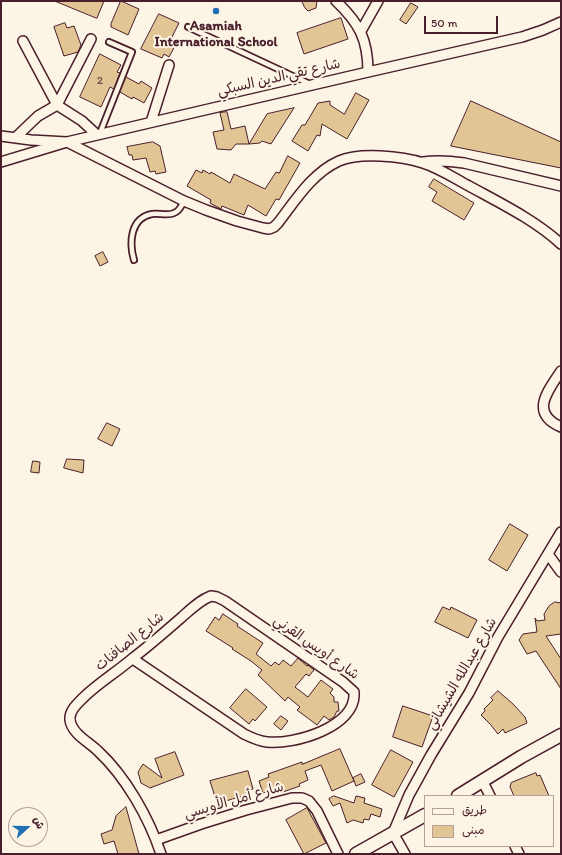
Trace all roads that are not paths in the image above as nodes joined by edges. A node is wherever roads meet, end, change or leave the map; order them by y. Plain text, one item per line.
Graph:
1 (336, 1) edge
2 (378, 1) edge
3 (561, 22) edge
4 (188, 27) dead end
5 (361, 31) junction
6 (91, 39) dead end
7 (23, 41) dead end
8 (109, 42) dead end
9 (169, 65) dead end
10 (368, 72) junction
11 (311, 85) junction
12 (57, 105) junction
13 (151, 122) junction
14 (98, 134) junction
15 (1, 136) edge
16 (15, 138) junction
17 (67, 142) junction
18 (1, 162) edge
19 (422, 163) junction
20 (561, 186) edge
21 (184, 201) junction
22 (561, 244) edge
23 (134, 260) dead end
24 (561, 371) edge
25 (561, 427) edge
26 (561, 532) edge
27 (548, 554) junction
28 (561, 572) edge
29 (217, 597) joint
30 (133, 659) junction
31 (561, 735) edge
32 (483, 782) junction
33 (460, 795) edge
34 (490, 795) edge
35 (424, 816) edge
36 (393, 833) junction
37 (156, 840) junction
38 (161, 854) edge
39 (338, 854) edge
40 (356, 854) edge
41 (405, 854) edge

1 - 5 street
2 - 5 street
3 - 10 street, شارع تقي الدين السبكي
4 - 11 lane
5 - 10 street
6 - 12 street
7 - 12 street
8 - 14 lane
9 - 13 street
10 - 11 street, شارع تقي الدين السبكي
11 - 13 street, شارع تقي الدين السبكي
12 - 14 street
12 - 16 street
13 - 14 street, شارع تقي الدين السبكي
14 - 17 street, شارع تقي الدين السبكي
15 - 16 street, شارع تقي الدين السبكي
16 - 17 street, شارع تقي الدين السبكي
17 - 18 street
17 - 21 street
19 - 20 street
19 - 21 street
19 - 22 street
21 - 23 lane
24 - 25 street
26 - 27 street, شارع عبدالله الشيشاني
27 - 28 street
27 - 36 street, شارع عبدالله الشيشاني
29 - 30 street, شارع الصافنات
29 - 30 street, شارع أويس القرني
30 - 37 street, شارع الصافنات
31 - 32 street
32 - 33 street
32 - 34 street
35 - 36 street
36 - 40 street
36 - 41 street
37 - 38 street
37 - 39 street, شارع أمل الأويسي

